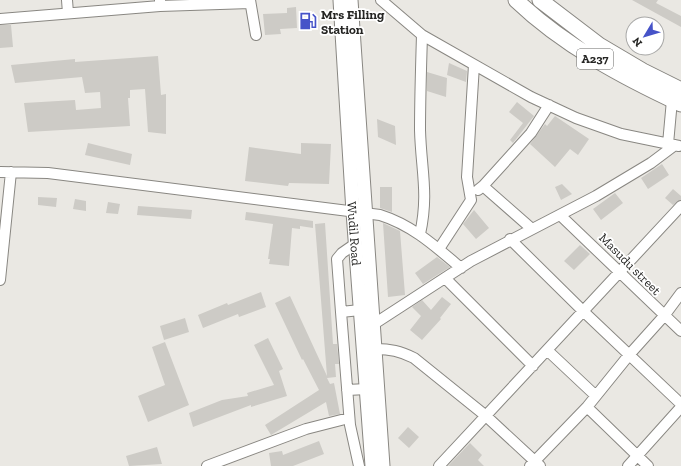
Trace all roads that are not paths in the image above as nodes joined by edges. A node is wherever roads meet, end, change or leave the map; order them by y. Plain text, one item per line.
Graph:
1 (67, 0) edge
2 (381, 0) edge
3 (516, 0) edge
4 (540, 0) edge
5 (250, 2) edge
6 (346, 2) edge
7 (160, 3) edge
8 (68, 13) junction
9 (0, 18) edge
10 (256, 35) dead end
11 (422, 36) junction
12 (474, 65) junction
13 (678, 98) edge
14 (549, 105) junction
15 (674, 145) edge
16 (0, 172) edge
17 (11, 172) junction
18 (483, 186) junction
19 (470, 197) junction
20 (681, 206) edge
21 (359, 212) junction
22 (560, 215) junction
23 (532, 229) junction
24 (420, 234) junction
25 (510, 239) junction
26 (355, 244) junction
27 (439, 249) junction
28 (461, 268) junction
29 (620, 271) junction
30 (445, 278) junction
31 (0, 280) edge
32 (681, 292) edge
33 (360, 310) junction
34 (583, 311) junction
35 (341, 312) junction
36 (664, 316) junction
37 (374, 324) junction
38 (681, 331) edge
39 (376, 350) junction
40 (547, 350) junction
41 (629, 355) junction
42 (533, 366) junction
43 (367, 389) junction
44 (347, 390) junction
45 (596, 396) junction
46 (681, 406) edge
47 (587, 407) junction
48 (486, 416) junction
49 (349, 418) junction
50 (638, 455) junction
51 (535, 464) edge
52 (207, 466) edge
53 (359, 466) edge
54 (372, 466) edge
55 (383, 466) edge
56 (439, 466) edge
57 (628, 466) edge
58 (648, 466) edge

1 - 8 street
2 - 11 street
3 - 13 highway, A237
4 - 13 highway, A237
5 - 7 street
5 - 10 street
6 - 21 main road, Wudil Road
7 - 8 street
8 - 9 street
11 - 12 street
11 - 24 street
12 - 14 street
12 - 19 street
13 - 15 street
14 - 15 street
14 - 18 street
15 - 22 street
16 - 17 street
17 - 21 street
17 - 31 street
18 - 19 street
18 - 23 street
19 - 27 street
20 - 29 street
21 - 24 street
21 - 26 main road, Wudil Road
21 - 37 main road, Wudil Road
22 - 23 street
22 - 29 street, Masudu street
23 - 25 street
24 - 27 street
25 - 28 street
25 - 34 street
26 - 33 main road, Wudil Road
26 - 35 street
27 - 28 street
28 - 30 street
29 - 34 street
29 - 36 street, Masudu street
30 - 37 street
30 - 42 street
32 - 36 street
33 - 35 street
33 - 43 main road, Wudil Road
34 - 40 street
34 - 41 street
35 - 44 street
36 - 38 street, Masudu street
36 - 41 street
37 - 39 main road, Wudil Road
39 - 48 street
39 - 55 main road, Wudil Road
40 - 42 street
40 - 45 street
41 - 45 street
41 - 46 street
42 - 48 street
43 - 44 street
43 - 54 main road, Wudil Road
44 - 49 street
45 - 47 street
46 - 50 street
47 - 50 street
47 - 51 street
48 - 51 street
48 - 56 street
49 - 52 street
49 - 53 street
50 - 57 street
50 - 58 street

